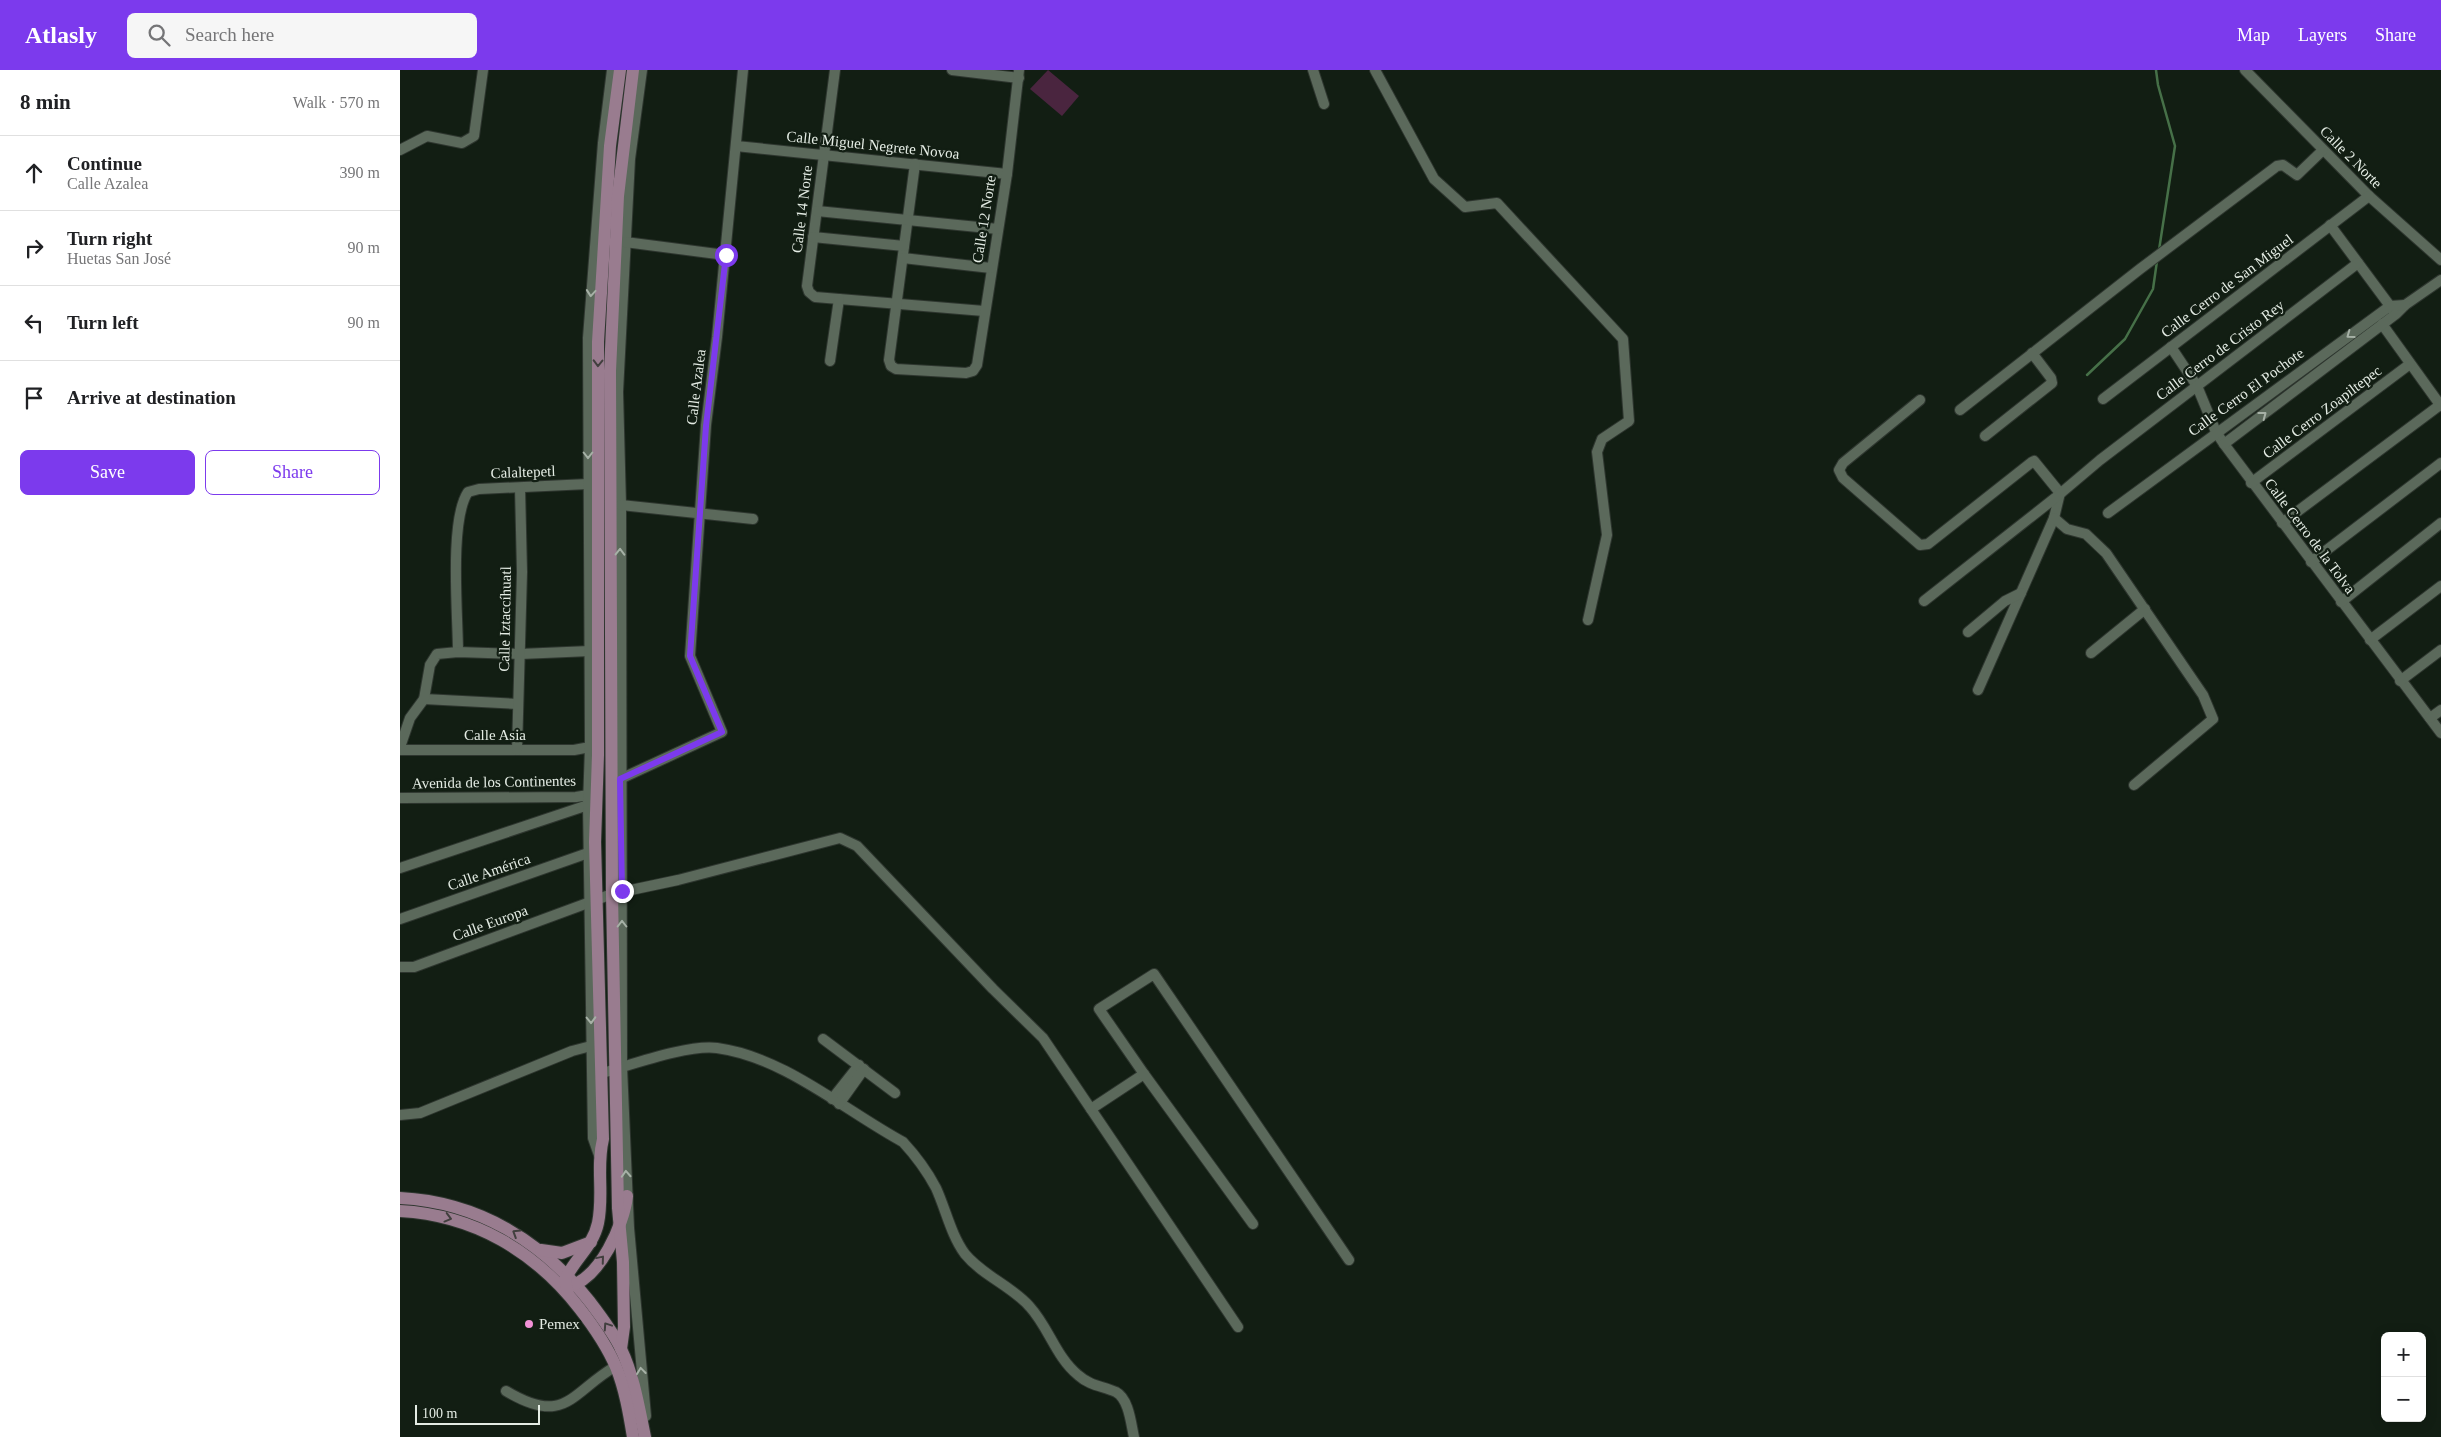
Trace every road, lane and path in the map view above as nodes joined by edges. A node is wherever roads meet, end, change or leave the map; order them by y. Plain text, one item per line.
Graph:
1 (483, 70) edge
2 (612, 70) edge
3 (620, 70) edge
4 (633, 70) edge
5 (642, 70) edge
6 (743, 70) edge
7 (835, 70) edge
8 (952, 70) edge
9 (1313, 70) edge
10 (1375, 70) edge
11 (2245, 70) edge
12 (1019, 74) edge
13 (1324, 104) dead end
14 (736, 146) junction
15 (400, 150) edge
16 (2323, 150) junction
17 (824, 155) junction
18 (916, 164) junction
19 (1007, 174) junction
20 (2369, 196) junction
21 (817, 211) junction
22 (907, 220) junction
23 (2330, 225) junction
24 (998, 229) junction
25 (814, 237) junction
26 (624, 242) junction
27 (904, 246) junction
28 (726, 255) junction
29 (903, 258) junction
30 (2441, 260) edge
31 (2358, 263) junction
32 (991, 268) junction
33 (2441, 280) edge
34 (839, 299) junction
35 (897, 304) junction
36 (2393, 310) junction
37 (984, 311) junction
38 (2382, 324) junction
39 (2171, 347) junction
40 (2032, 353) junction
41 (830, 361) dead end
42 (2410, 364) junction
43 (2197, 386) junction
44 (1920, 400) dead end
45 (2103, 400) dead end
46 (2441, 405) edge
47 (1960, 410) dead end
48 (2216, 432) junction
49 (1985, 436) dead end
50 (2224, 444) junction
51 (2441, 463) edge
52 (2251, 483) junction
53 (588, 484) junction
54 (520, 488) junction
55 (2060, 493) junction
56 (621, 505) junction
57 (2108, 513) dead end
58 (699, 514) junction
59 (2054, 518) junction
60 (753, 519) dead end
61 (2282, 523) junction
62 (2441, 523) edge
63 (2311, 562) junction
64 (2441, 586) edge
65 (2021, 593) junction
66 (1924, 601) dead end
67 (2341, 602) junction
68 (2144, 609) junction
69 (1588, 620) dead end
70 (1968, 632) dead end
71 (2370, 640) junction
72 (2441, 650) edge
73 (590, 651) junction
74 (458, 652) junction
75 (2091, 653) dead end
76 (520, 654) junction
77 (2400, 681) junction
78 (1978, 690) dead end
79 (424, 699) junction
80 (518, 704) junction
81 (2441, 710) edge
82 (2430, 718) junction
83 (2441, 733) edge
84 (590, 747) junction
85 (400, 748) edge
86 (517, 750) junction
87 (620, 779) junction
88 (2134, 785) dead end
89 (400, 798) edge
90 (588, 800) junction
91 (588, 853) junction
92 (400, 868) edge
93 (617, 893) junction
94 (593, 901) junction
95 (400, 919) edge
96 (400, 967) edge
97 (823, 1039) dead end
98 (591, 1046) junction
99 (861, 1067) junction
100 (618, 1068) junction
101 (602, 1073) junction
102 (1144, 1074) junction
103 (895, 1093) dead end
104 (836, 1102) junction
105 (1091, 1108) junction
106 (400, 1114) edge
107 (599, 1155) junction
108 (628, 1196) junction
109 (400, 1198) edge
110 (400, 1211) edge
111 (1253, 1224) dead end
112 (620, 1228) junction
113 (591, 1242) junction
114 (536, 1247) junction
115 (1349, 1260) dead end
116 (567, 1284) junction
117 (1238, 1327) dead end
118 (621, 1349) junction
119 (616, 1366) junction
120 (506, 1391) dead end
121 (633, 1437) edge
122 (647, 1437) edge
123 (1134, 1437) edge

1 - 15 street
2 -> 53 street
3 -> 94 main road
4 - 93 main road
5 - 26 street
6 - 14 street, Calle Azalea
7 - 17 street, Calle 14 Norte
8 - 12 street
9 - 13 street
10 - 69 street
11 - 16 street, Calle 2 Norte
12 - 19 street, Calle 12 Norte
14 - 17 street, Calle Miguel Negrete Novoa
14 - 28 street, Calle Azalea
16 - 20 street, Calle 2 Norte
16 - 40 street
17 - 18 street, Calle Miguel Negrete Novoa
17 - 21 street, Calle 14 Norte
18 - 19 street, Calle Miguel Negrete Novoa
18 - 22 street
19 - 24 street, Calle 12 Norte
20 - 23 street, Calle Cerro de San Miguel
20 - 30 street, Calle 2 Norte
21 - 22 street
21 - 25 street, Calle 14 Norte
22 - 24 street
22 - 27 street
23 - 31 street
23 - 39 street, Calle Cerro de San Miguel
24 - 32 street, Calle 12 Norte
25 - 27 street
25 - 34 street, Calle 14 Norte
26 - 28 street
26 - 56 street
27 - 29 street
28 - 58 street, Calle Azalea
29 - 32 street
29 - 35 street
31 - 36 street
31 - 43 street, Calle Cerro de Cristo Rey
32 - 37 street, Calle 12 Norte
33 - 36 street, Calle Cerro El Pochote
34 - 35 street
34 - 41 street
35 - 37 street
35 - 37 street, Calle 12 Norte
36 - 38 street, Calle Cerro El Pochote
36 -> 48 street, Calle Cerro El Pochote
38 - 42 street
50 -> 38 street, Calle Cerro El Pochote
39 - 43 street, Calle Cerro de la Tolva
39 - 45 street, Calle Cerro de San Miguel
40 - 47 street
40 - 49 street
42 - 46 street
42 - 52 street, Calle Cerro Zoapiltepec
43 - 48 street, Calle Cerro de la Tolva
43 - 55 street, Calle Cerro de Cristo Rey
44 - 55 street
46 - 61 street
48 - 50 street, Calle Cerro de la Tolva
48 - 57 street, Calle Cerro El Pochote
50 - 52 street, Calle Cerro de la Tolva
51 - 63 street
52 - 61 street, Calle Cerro de la Tolva
53 - 54 street, Calaltepetl
53 - 73 street
54 - 74 street, Calaltepetl
54 - 76 street, Calle Iztaccíhuatl
55 - 59 street
55 - 66 street, Calle Cerro de Cristo Rey
56 - 58 street
87 -> 56 street
58 - 60 street
58 - 87 street, Calle Azalea
59 - 65 street
59 - 68 street
61 - 63 street, Calle Cerro de la Tolva
62 - 67 street
63 - 67 street, Calle Cerro de la Tolva
64 - 71 street
65 - 70 street
65 - 78 street
67 - 71 street, Calle Cerro de la Tolva
68 - 75 street
68 - 88 street
71 - 77 street, Calle Cerro de la Tolva
72 - 77 street
73 - 76 street
73 - 84 street
74 - 76 street
74 - 79 street
76 - 80 street, Calle Iztaccíhuatl
77 - 82 street, Calle Cerro de la Tolva
79 - 80 street
79 - 85 street
80 - 86 street, Calle Iztaccíhuatl
81 - 82 street
82 - 83 street, Calle Cerro de la Tolva
84 - 86 street, Calle Asia
84 - 90 street
85 - 86 street, Calle Asia
87 - 93 street
89 - 90 street, Avenida de los Continentes
90 - 91 street
90 - 92 street, Avenida de los Continentes
91 - 94 street
91 - 95 street, Calle América
93 - 94 street, Calle Europa
100 -> 93 main road
93 - 105 street, Calle Europa
94 - 96 street, Calle Europa
94 -> 98 street
94 - 101 main road
97 - 99 street
98 - 106 street
98 - 107 street
99 - 103 street
99 - 104 street
100 - 101 street
100 - 104 street
108 -> 100 street
100 - 112 main road
101 - 107 main road
102 - 105 street
102 - 111 street
102 - 115 street
104 - 123 street
105 - 117 street, Calle Europa
107 - 113 main road
108 - 112 main road
122 -> 108 street
114 -> 109 main road
110 -> 116 main road
116 -> 112 main road
112 - 118 main road
113 - 114 main road
113 - 116 main road
114 - 116 main road
118 -> 116 main road
116 - 119 main road
118 - 122 main road
119 - 120 street
119 - 121 main road

